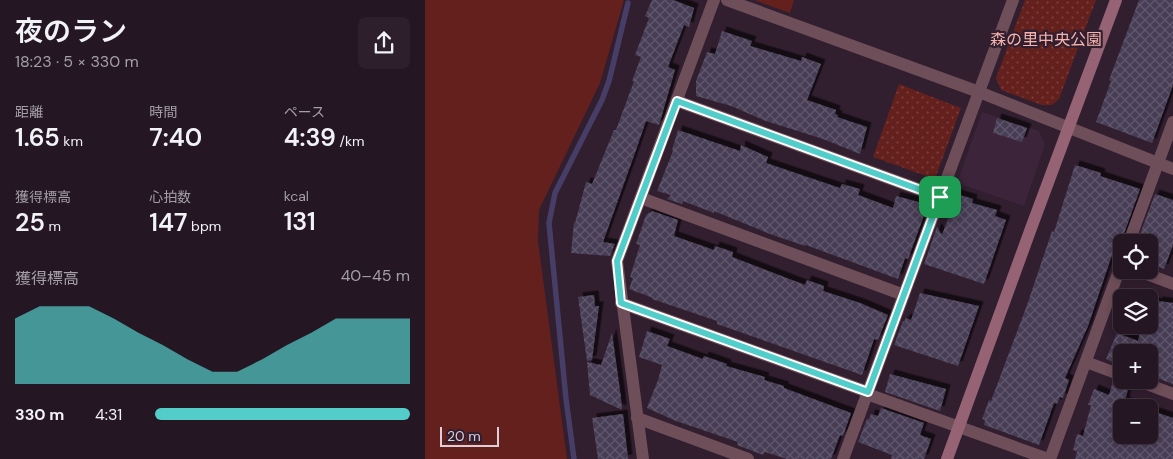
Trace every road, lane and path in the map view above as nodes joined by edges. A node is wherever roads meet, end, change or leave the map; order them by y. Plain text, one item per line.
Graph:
1 (714, 0) edge
2 (727, 0) edge
3 (1013, 0) edge
4 (1117, 0) edge
5 (979, 92) junction
6 (677, 101) junction
7 (1173, 122) edge
8 (1069, 129) junction
9 (1157, 164) junction
10 (1173, 169) edge
11 (940, 197) junction
12 (641, 198) junction
13 (1132, 234) edge
14 (1158, 278) edge
15 (1116, 279) edge
16 (1173, 284) edge
17 (904, 295) junction
18 (621, 303) junction
19 (1086, 362) junction
20 (1113, 371) edge
21 (1158, 388) edge
22 (867, 393) junction
23 (1173, 394) edge
24 (637, 418) junction
25 (959, 426) junction
26 (643, 459) edge
27 (748, 459) edge
28 (843, 459) edge
29 (947, 459) edge
30 (1049, 459) edge

1 - 6 street
2 - 5 street
3 - 5 street
4 - 8 street
5 - 8 street
5 - 11 street
6 - 11 street
6 - 12 street
7 - 9 street
8 - 9 street
8 - 25 street
9 - 10 street
9 - 13 street
11 - 17 street
12 - 17 street
12 - 18 street
14 - 16 street
15 - 19 street
17 - 22 street
18 - 22 street
18 - 24 street
19 - 20 street
19 - 30 street
21 - 23 street
22 - 25 street
22 - 28 street
24 - 26 street
24 - 27 street
25 - 29 street
25 - 30 street

